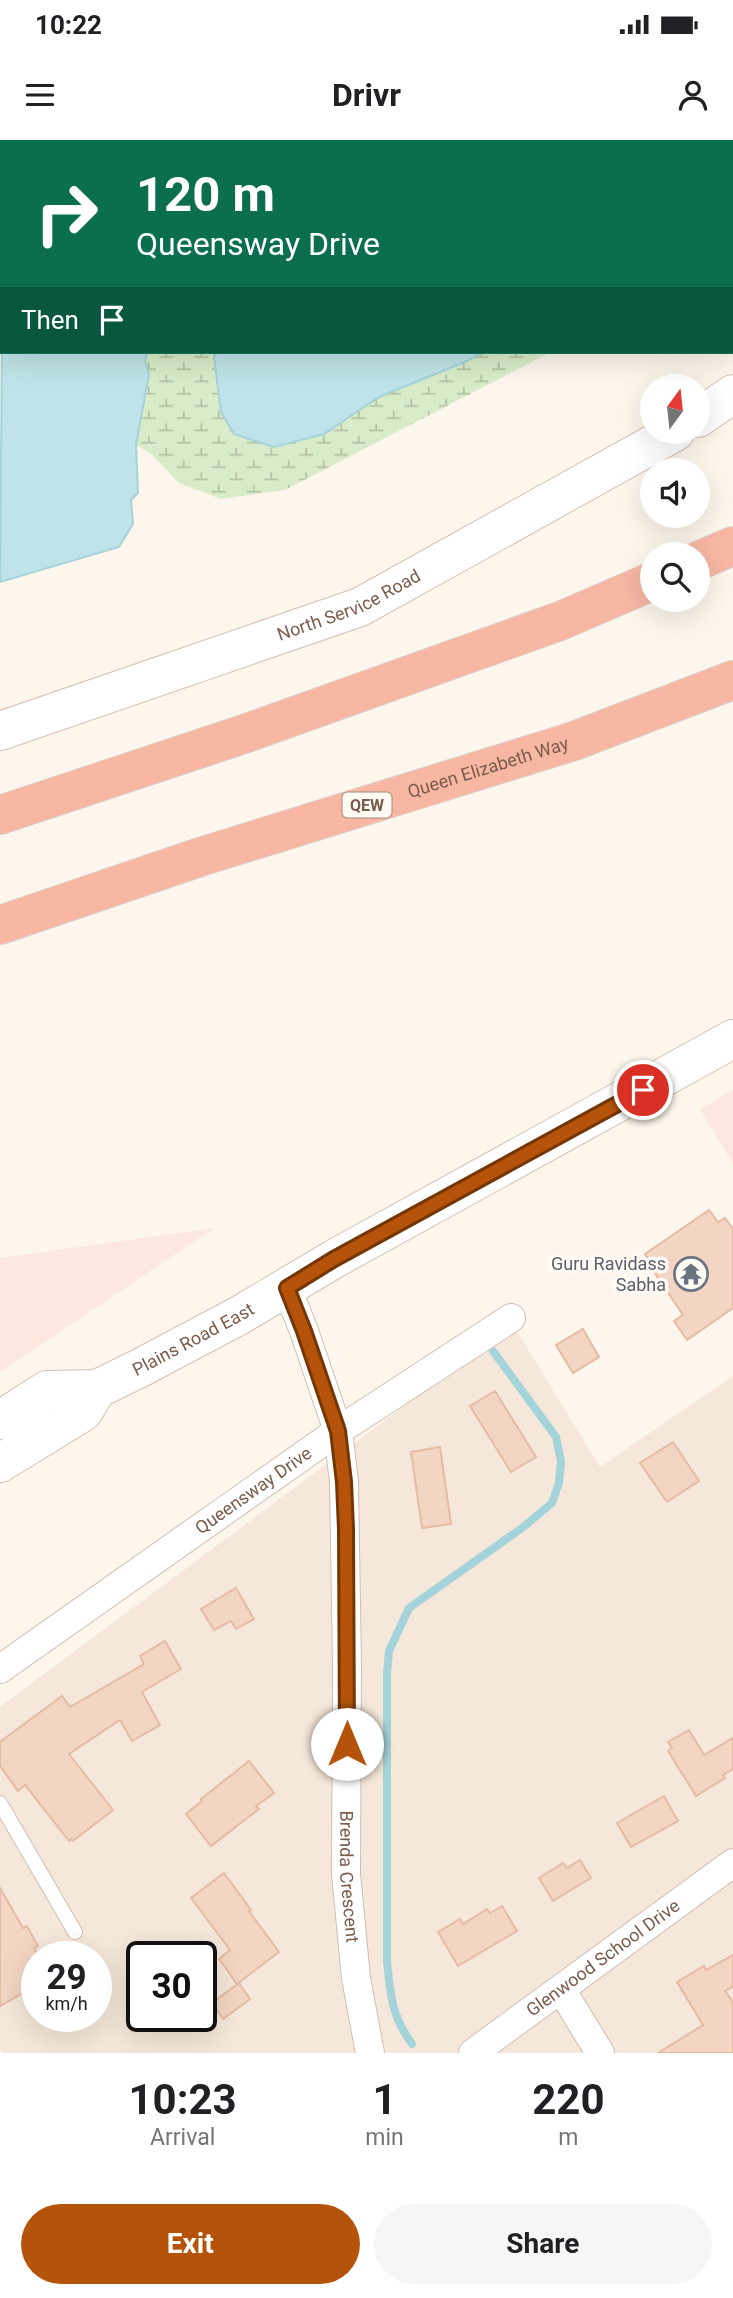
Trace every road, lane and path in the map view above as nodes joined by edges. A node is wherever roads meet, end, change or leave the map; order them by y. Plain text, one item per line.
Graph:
1 (733, 394) edge
2 (710, 410) edge
3 (653, 444) edge
4 (733, 546) edge
5 (710, 556) edge
6 (640, 587) edge
7 (733, 680) edge
8 (0, 731) edge
9 (0, 815) edge
10 (0, 925) edge
11 (733, 1039) edge
12 (287, 1288) junction
13 (511, 1318) dead end
14 (97, 1390) junction
15 (0, 1420) edge
16 (338, 1431) junction
17 (0, 1463) edge
18 (0, 1669) edge
19 (0, 1803) edge
20 (733, 1863) edge
21 (75, 1932) dead end
22 (561, 1989) junction
23 (370, 2053) edge
24 (473, 2053) edge
25 (600, 2053) edge

1 - 2 main road
3 - 8 main road, North Service Road
4 - 5 highway
6 - 9 highway
7 - 10 highway, Queen Elizabeth Way / QEW
11 - 12 main road
12 - 14 main road, Plains Road East
12 - 16 street, Brenda Crescent
13 - 16 street, Queensway Drive
14 - 15 main road, Plains Road East
14 - 17 main road, Plains Road East
16 - 18 street, Queensway Drive
16 - 23 street, Brenda Crescent
19 - 21 lane
20 - 22 street, Glenwood School Drive
22 - 24 street, Glenwood School Drive
22 - 25 street

